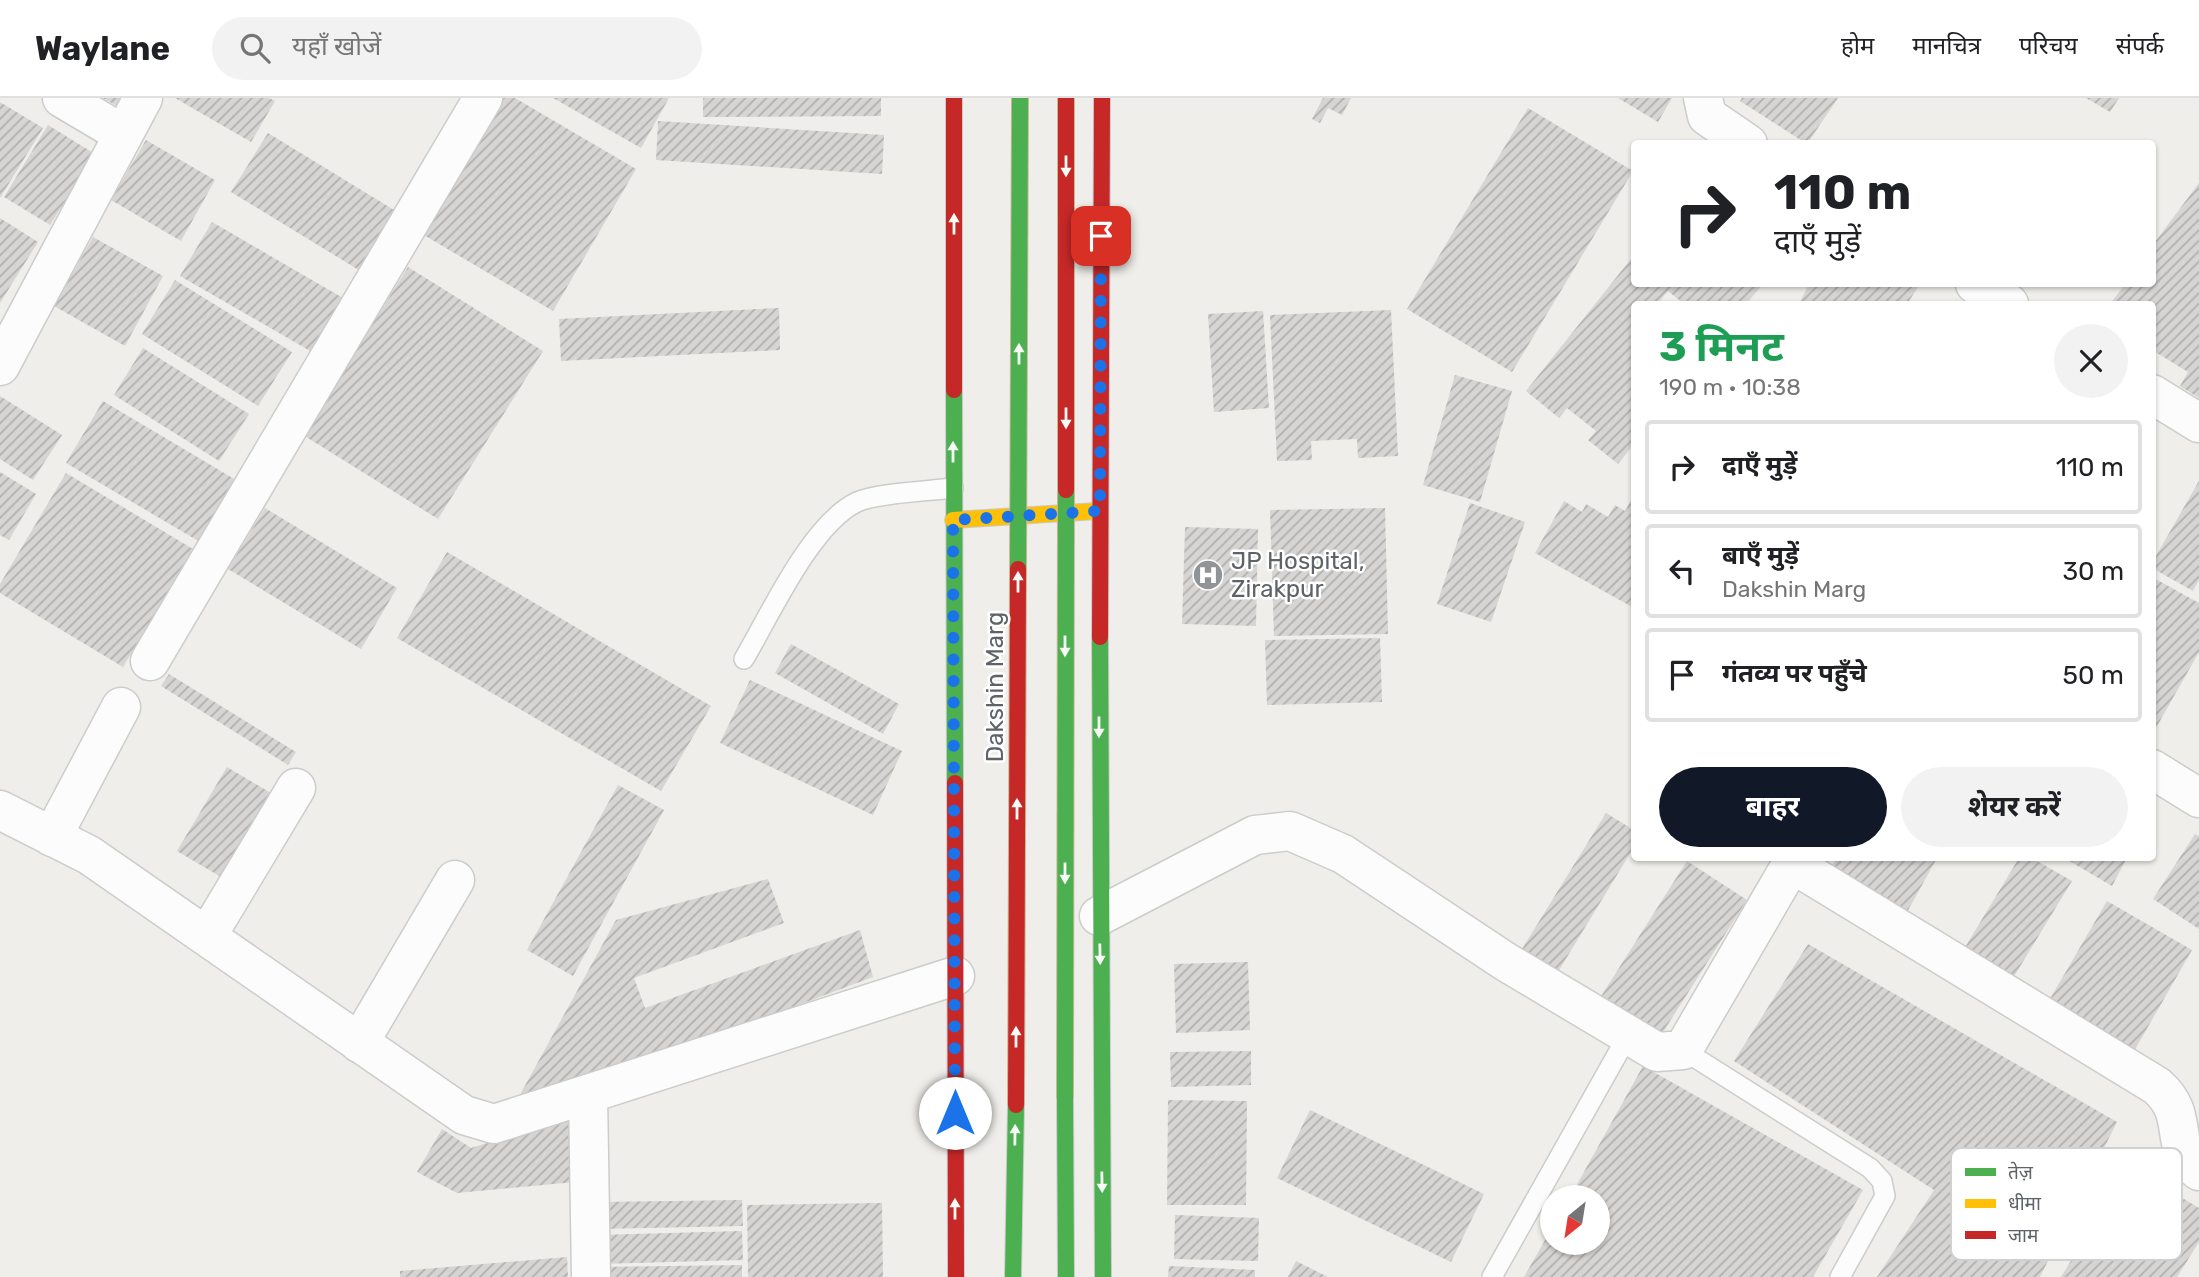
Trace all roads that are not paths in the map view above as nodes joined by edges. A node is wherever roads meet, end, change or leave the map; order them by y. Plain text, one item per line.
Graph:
1 (62, 98) edge
2 (143, 98) edge
3 (482, 98) edge
4 (954, 98) edge
5 (1020, 98) edge
6 (1066, 98) edge
7 (1102, 98) edge
8 (1703, 98) edge
9 (121, 133) junction
10 (1742, 140) edge
11 (1980, 287) edge
12 (2004, 301) edge
13 (1, 361) edge
14 (2156, 396) edge
15 (2199, 423) edge
16 (953, 488) junction
17 (1100, 511) junction
18 (953, 520) junction
19 (744, 659) dead end
20 (150, 661) dead end
21 (121, 707) dead end
22 (2156, 771) edge
23 (296, 788) dead end
24 (2199, 798) edge
25 (0, 810) edge
26 (52, 837) junction
27 (1792, 861) edge
28 (1795, 861) edge
29 (455, 880) dead end
30 (1099, 916) junction
31 (207, 936) junction
32 (955, 976) junction
33 (1627, 1037) junction
34 (359, 1043) junction
35 (1684, 1050) junction
36 (588, 1094) junction
37 (2181, 1148) edge
38 (2182, 1149) edge
39 (2199, 1171) edge
40 (591, 1277) edge
41 (956, 1277) edge
42 (1013, 1277) edge
43 (1066, 1277) edge
44 (1103, 1277) edge
45 (1492, 1277) edge
46 (1840, 1277) edge

1 - 9 street
2 - 9 street
3 - 20 street
16 -> 4 main road, Dakshin Marg
42 -> 5 main road, Dakshin Marg, bridge
6 -> 43 main road, bridge
7 - 17 main road
8 - 10 street
9 - 13 street
11 - 12 street
14 - 15 street
16 - 18 main road, Dakshin Marg
16 - 19 lane
17 - 18 main road
17 -> 30 main road
18 - 32 main road, Dakshin Marg
21 - 26 street
22 - 24 street
23 - 31 street
25 - 26 street
26 - 31 street
27 - 35 street
28 - 37 street
29 - 34 street
30 - 33 street
30 -> 44 main road
31 - 34 street
32 - 36 street
41 -> 32 main road, Dakshin Marg
33 - 35 street
33 - 45 lane
34 - 36 street
35 - 46 lane
36 - 40 street
38 - 39 street

